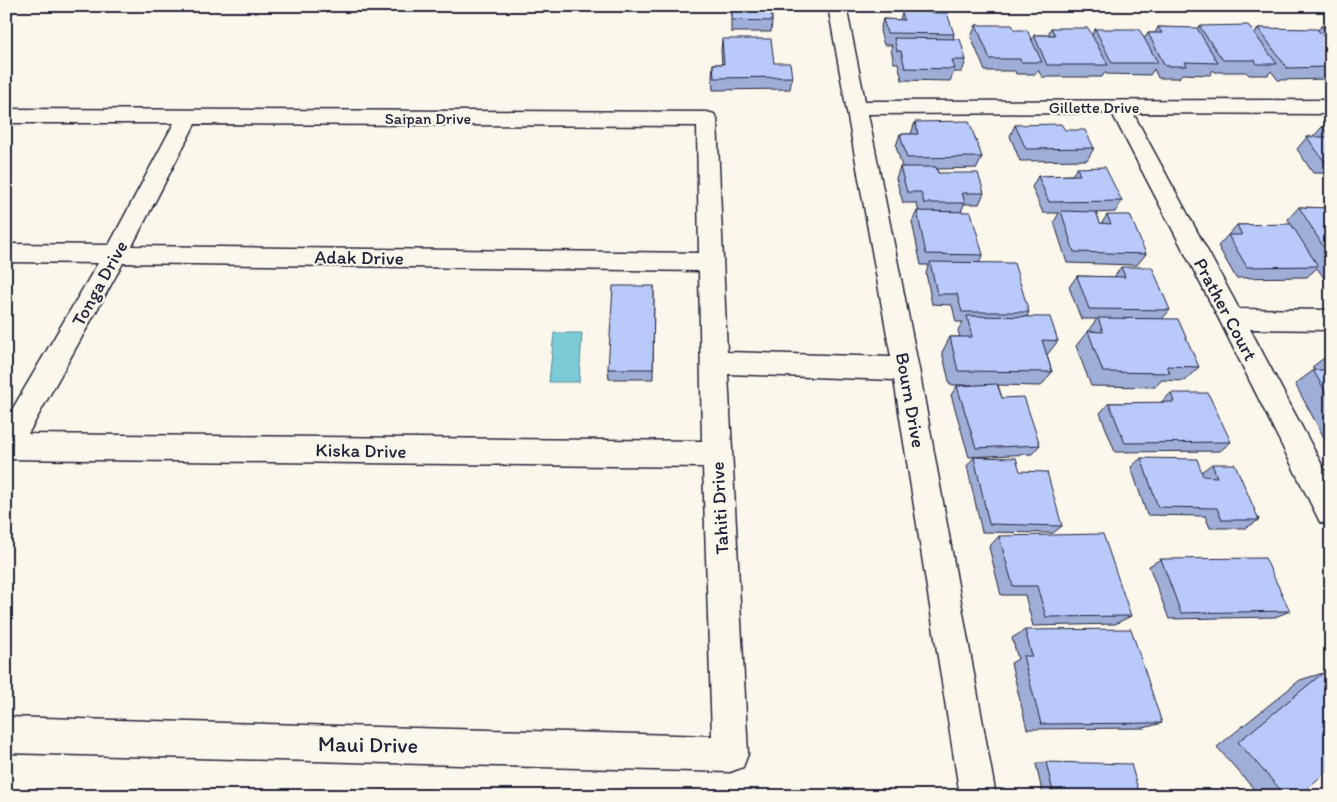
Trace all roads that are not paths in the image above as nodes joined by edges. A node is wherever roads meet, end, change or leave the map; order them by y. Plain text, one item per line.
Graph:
1 (837, 6) edge
2 (1119, 107) junction
3 (1331, 107) edge
4 (856, 108) junction
5 (6, 116) edge
6 (188, 117) junction
7 (6, 253) edge
8 (116, 254) junction
9 (711, 262) junction
10 (1232, 319) junction
11 (1331, 320) edge
12 (715, 363) junction
13 (906, 368) junction
14 (6, 446) edge
15 (717, 454) junction
16 (1331, 512) edge
17 (6, 735) edge
18 (730, 754) joint
19 (978, 796) edge

1 - 4 street, Bourn Drive
2 - 3 street, Gillette Drive
2 - 4 street, Gillette Drive
2 - 10 street, Prather Court
4 - 13 street, Bourn Drive
5 - 6 street, Saipan Drive
6 - 8 street, Tonga Drive
6 - 9 street, Saipan Drive
7 - 8 street, Adak Drive
8 - 9 street, Adak Drive
8 - 14 street, Tonga Drive
9 - 12 street, Tahiti Drive
10 - 11 street
10 - 16 street, Prather Court
12 - 13 street
12 - 15 street, Tahiti Drive
13 - 19 street, Bourn Drive
14 - 15 street, Kiska Drive
15 - 18 street, Tahiti Drive
17 - 18 street, Maui Drive

